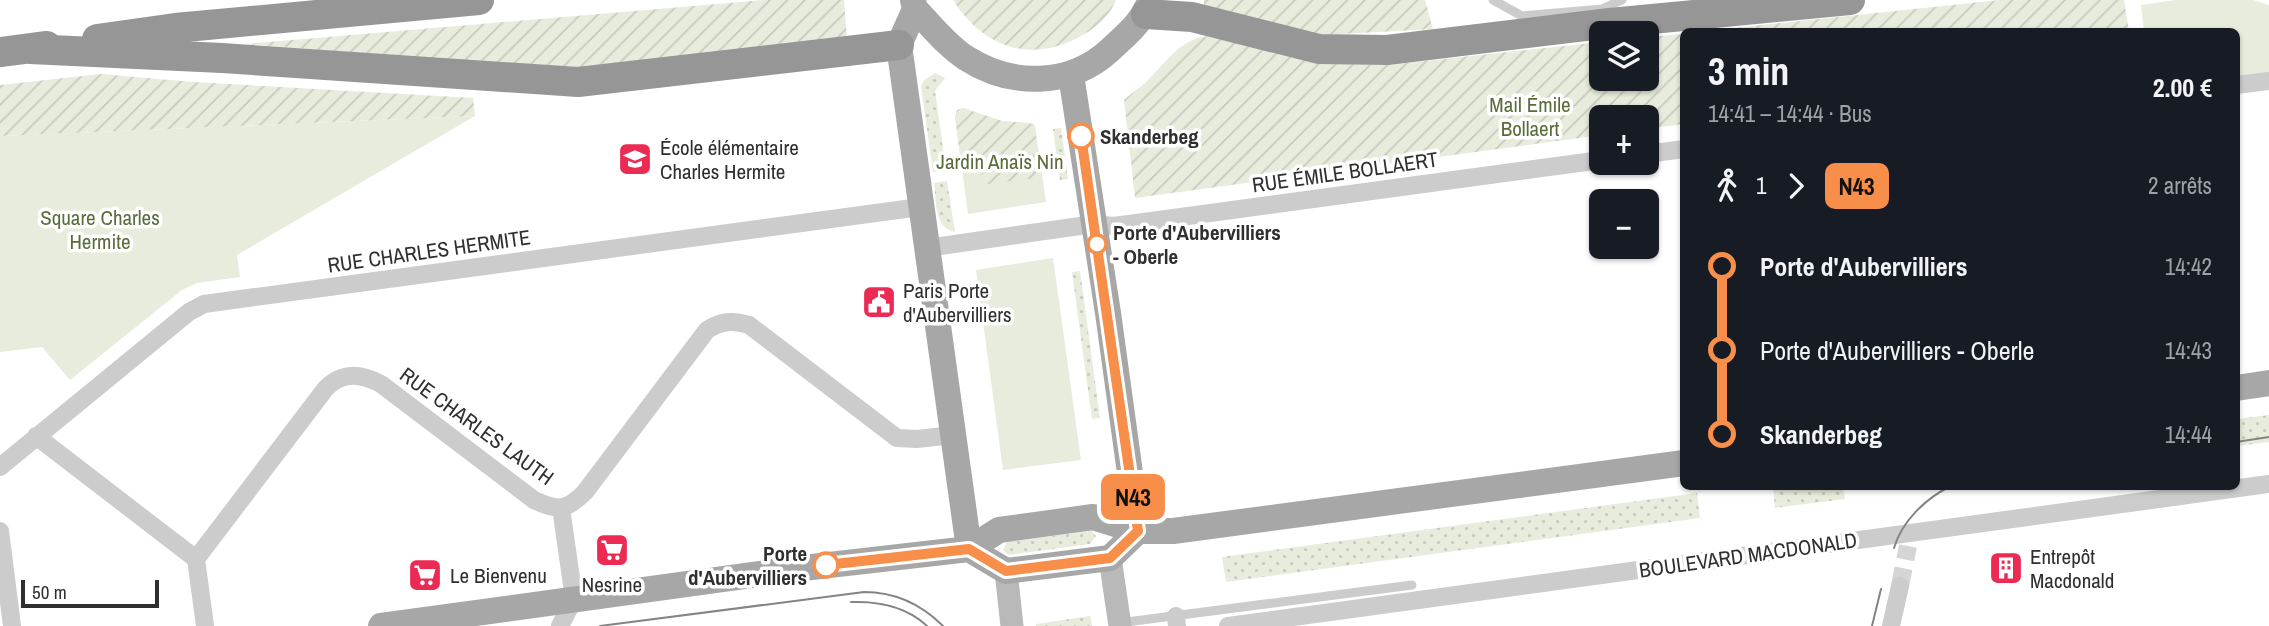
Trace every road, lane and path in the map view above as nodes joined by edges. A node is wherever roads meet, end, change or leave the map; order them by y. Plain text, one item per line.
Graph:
1 (479, 0) edge
2 (1493, 0) edge
3 (1850, 0) edge
4 (1770, 2) edge
5 (914, 4) edge
6 (1148, 7) edge
7 (1618, 8) edge
8 (943, 38) junction
9 (899, 45) junction
10 (30, 49) junction
11 (0, 51) edge
12 (1071, 75) junction
13 (2269, 81) edge
14 (2240, 85) edge
15 (1680, 150) edge
16 (1659, 152) edge
17 (1589, 162) edge
18 (920, 208) junction
19 (1094, 223) junction
20 (927, 248) junction
21 (2269, 383) edge
22 (2240, 387) edge
23 (953, 435) junction
24 (36, 436) junction
25 (1680, 464) edge
26 (0, 467) edge
27 (2269, 484) edge
28 (2240, 488) edge
29 (2225, 490) edge
30 (561, 508) junction
31 (0, 531) edge
32 (1138, 531) junction
33 (1924, 531) junction
34 (1908, 546) tunnel mouth
35 (969, 549) junction
36 (1110, 558) junction
37 (196, 559) junction
38 (1006, 571) junction
39 (1412, 585) dead end
40 (1900, 586) tunnel mouth
41 (574, 599) junction
42 (1176, 621) edge
43 (1119, 624) edge
44 (12, 626) edge
45 (205, 626) edge
46 (381, 626) edge
47 (560, 626) edge
48 (1012, 626) edge
49 (1228, 626) edge
50 (1891, 626) edge

1 - 10 highway
2 - 7 lane
3 - 4 highway
4 - 7 highway
5 - 8 main road
5 - 9 main road
6 - 7 highway
6 - 12 main road
8 - 9 main road
8 - 12 main road
9 - 10 highway
9 - 18 main road
10 - 11 highway
12 - 19 main road
13 - 14 street
15 - 16 street
17 - 19 street, RUE ÉMILE BOLLAERT
18 - 20 main road
18 - 24 street, RUE CHARLES HERMITE
19 - 20 street, RUE ÉMILE BOLLAERT
19 - 32 main road
20 - 23 main road
21 - 22 main road
23 - 30 street
23 - 35 main road
24 - 26 street, RUE CHARLES HERMITE
24 - 37 street
25 - 32 main road
27 - 28 street, BOULEVARD MACDONALD
29 - 33 street, BOULEVARD MACDONALD
30 - 37 street, RUE CHARLES LAUTH
30 - 41 street, RUE CHARLES LAUTH
31 - 44 street
32 - 35 main road
32 - 36 main road
33 - 34 street
33 - 49 street, BOULEVARD MACDONALD
35 - 38 main road
35 - 41 main road
36 - 38 main road
36 - 43 main road
37 - 45 street
38 - 48 main road
39 - 42 lane
40 - 50 street
41 - 46 main road
41 - 47 street
42 - 43 lane

